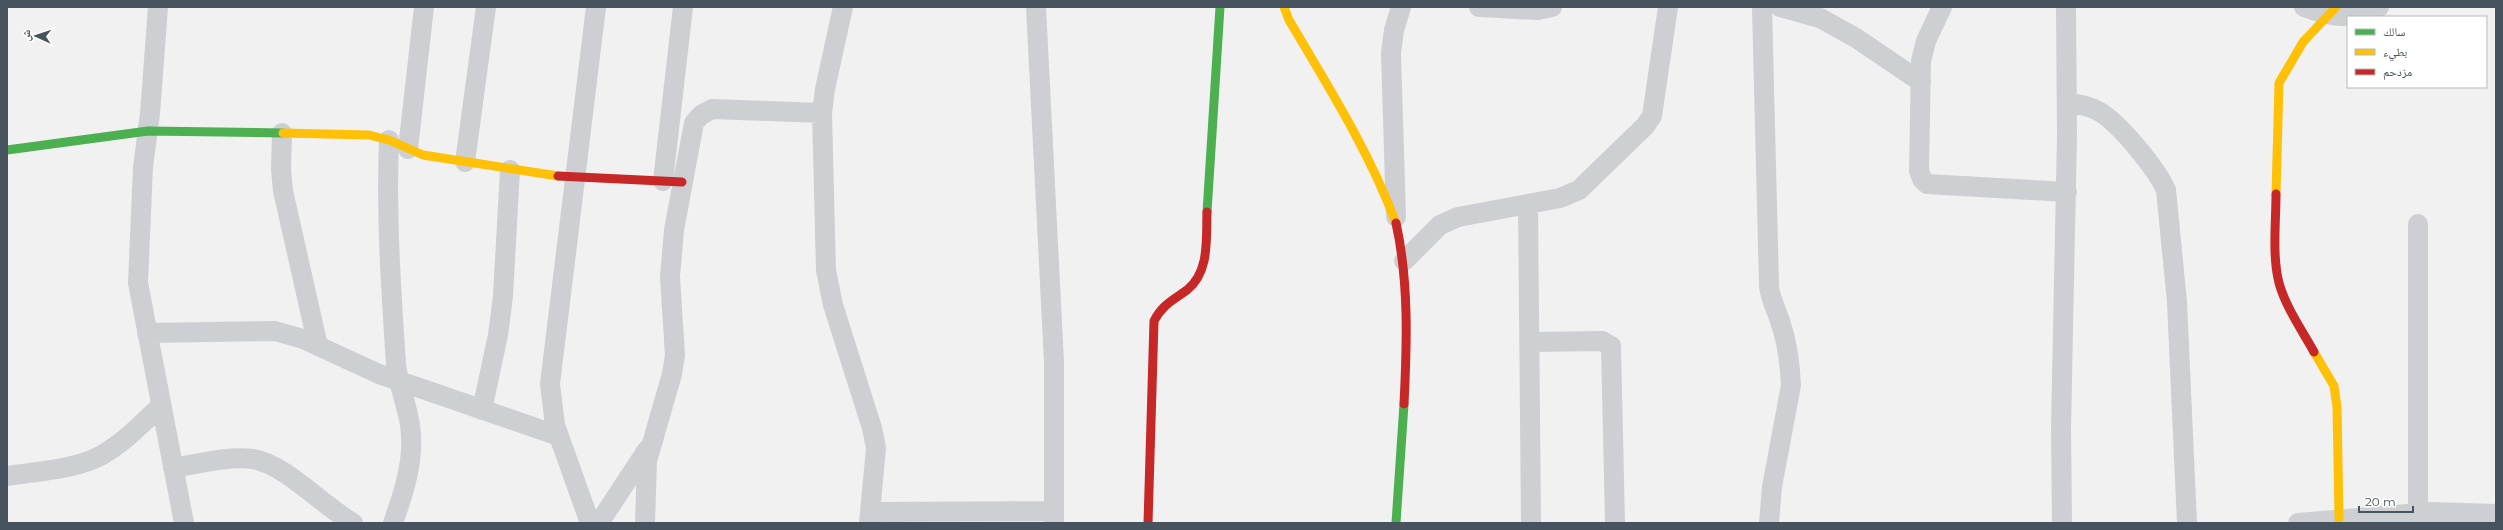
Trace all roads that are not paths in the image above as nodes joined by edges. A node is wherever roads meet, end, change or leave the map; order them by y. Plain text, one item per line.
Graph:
1 (158, 7) edge
2 (424, 7) edge
3 (486, 7) edge
4 (596, 7) edge
5 (683, 7) edge
6 (843, 7) edge
7 (1036, 7) edge
8 (1220, 7) edge
9 (1284, 7) edge
10 (1401, 7) edge
11 (1479, 7) edge
12 (1552, 7) edge
13 (1762, 7) edge
14 (1780, 7) edge
15 (1942, 7) edge
16 (2066, 7) edge
17 (2304, 7) edge
18 (2379, 7) edge
19 (1673, 8) edge
20 (2331, 11) edge
21 (1921, 82) junction
22 (2068, 102) junction
23 (822, 112) junction
24 (148, 131) junction
25 (282, 133) junction
26 (388, 140) junction
27 (408, 148) junction
28 (7, 150) edge
29 (465, 162) junction
30 (510, 170) junction
31 (574, 177) junction
32 (663, 181) junction
33 (682, 182) junction
34 (2067, 192) junction
35 (1528, 205) junction
36 (1396, 223) junction
37 (2418, 224) dead end
38 (1404, 261) junction
39 (146, 332) junction
40 (1530, 342) junction
41 (318, 346) junction
42 (397, 380) junction
43 (161, 406) junction
44 (482, 410) junction
45 (559, 436) junction
46 (650, 446) junction
47 (173, 468) junction
48 (7, 476) edge
49 (2418, 512) junction
50 (2496, 514) edge
51 (870, 517) edge
52 (1054, 517) edge
53 (2476, 518) edge
54 (2340, 519) junction
55 (184, 523) edge
56 (353, 523) edge
57 (393, 523) edge
58 (590, 523) edge
59 (599, 523) edge
60 (645, 523) edge
61 (1148, 523) edge
62 (1396, 523) edge
63 (1531, 523) edge
64 (1615, 523) edge
65 (1769, 523) edge
66 (2062, 523) edge
67 (2186, 523) edge
68 (2298, 523) edge

1 - 24 street
2 - 27 street
3 - 29 street
4 - 31 street
5 - 32 street
6 - 23 street
7 - 52 street
8 - 61 street
9 - 36 street
10 - 36 street
11 - 12 street
13 - 65 street
14 - 21 street
15 - 21 street
16 - 22 street
17 - 20 street
18 - 20 street
19 - 35 street
20 - 54 street
21 - 34 street
22 - 34 street
22 - 67 street
23 - 33 street
23 - 51 street
24 - 25 street
24 - 28 street
24 - 39 street
25 - 26 street
25 - 41 street
26 - 27 street
26 - 42 street
27 - 29 street
29 - 30 street
30 - 31 street
30 - 44 street
31 - 32 street
31 - 45 street
32 - 33 street
33 - 46 street
34 - 66 street
35 - 38 street
35 - 40 street
36 - 38 street
37 - 49 street
38 - 62 street
39 - 41 street
39 - 43 street
40 - 63 street
40 - 64 street
41 - 42 street
42 - 44 street
42 - 57 street
43 - 47 street
43 - 48 street
44 - 45 street
45 - 58 street
46 - 59 street
46 - 60 street
47 - 55 street
47 - 56 street
49 - 53 street
49 - 54 street
50 - 53 street
51 - 52 street
54 - 68 street

